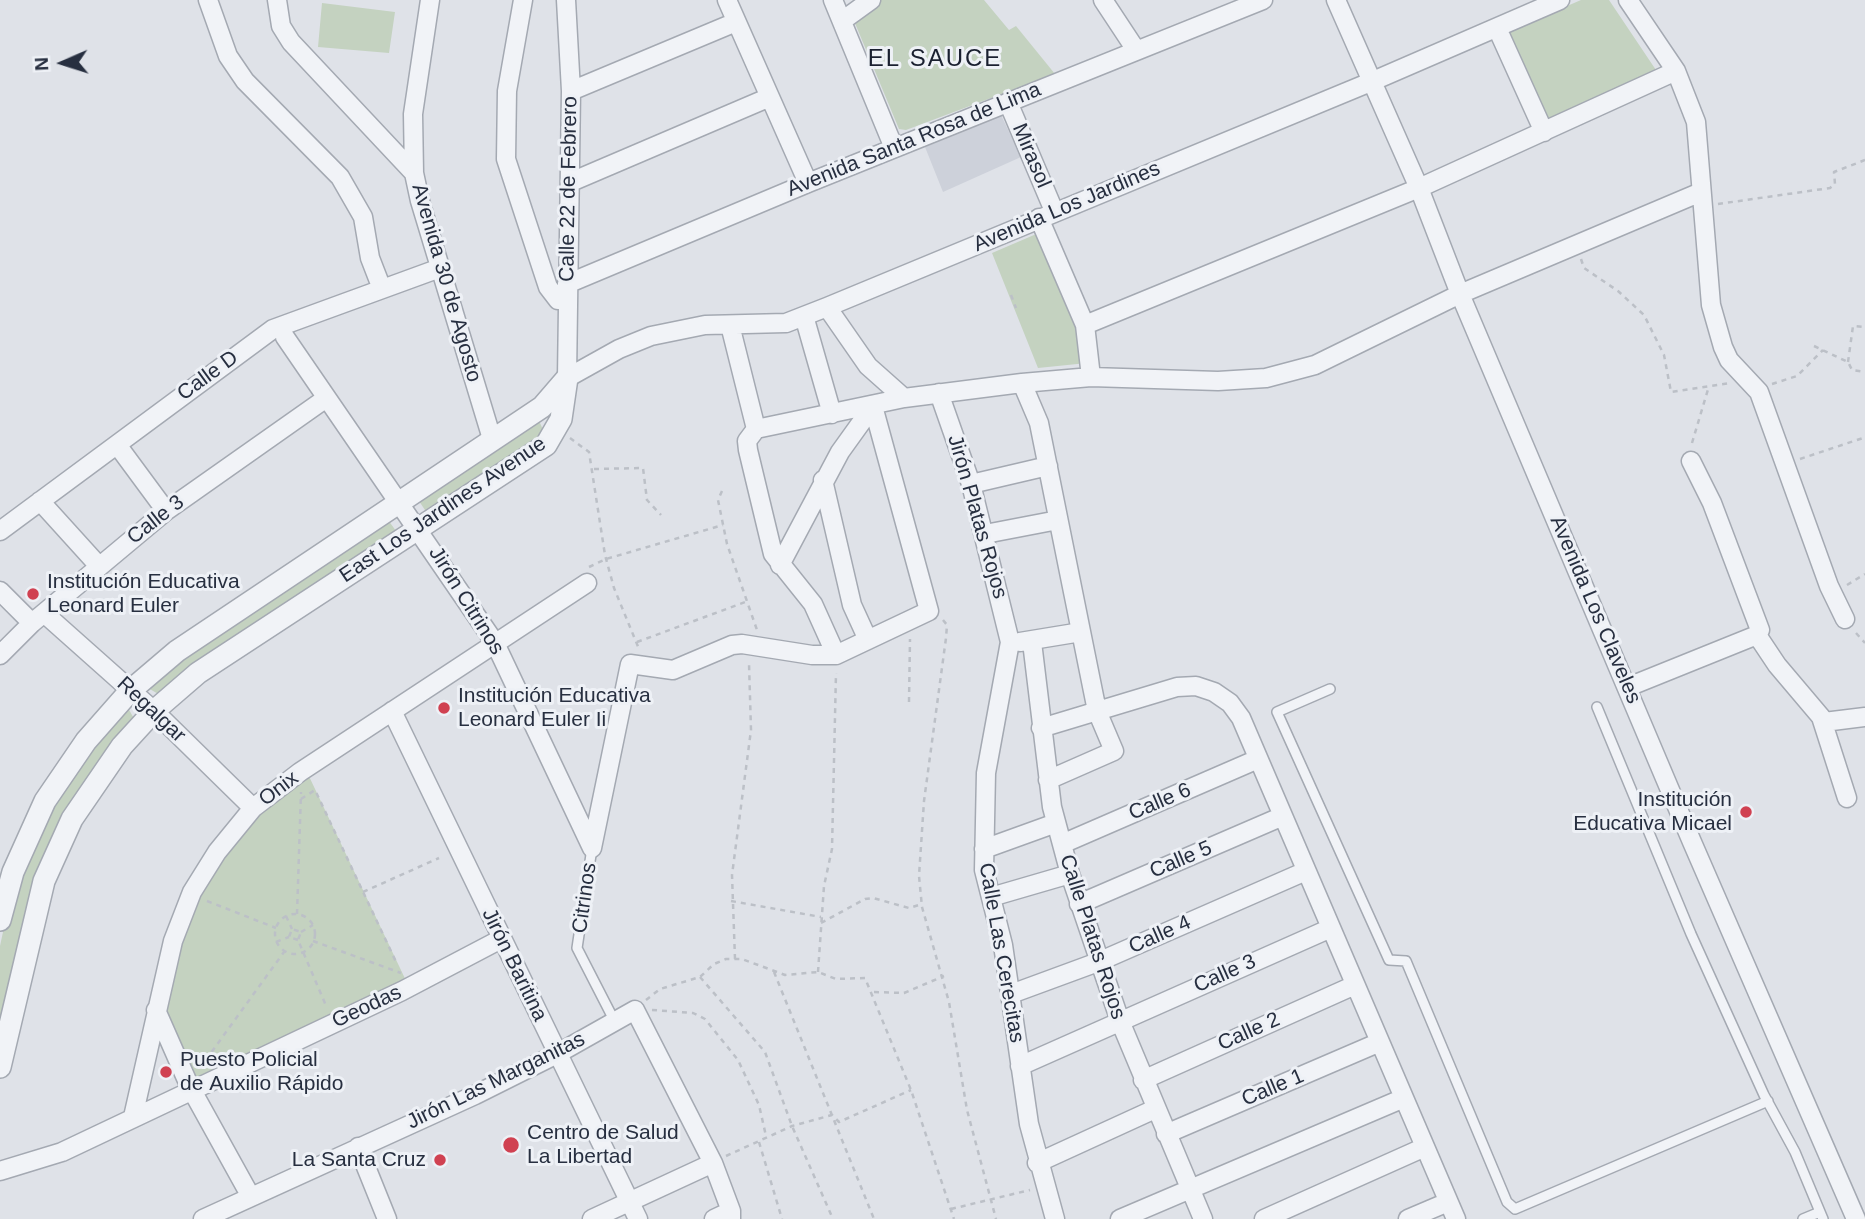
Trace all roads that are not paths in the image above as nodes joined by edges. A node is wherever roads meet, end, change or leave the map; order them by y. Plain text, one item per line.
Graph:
1 (208, 0) edge
2 (277, 0) edge
3 (430, 0) edge
4 (523, 0) edge
5 (727, 0) edge
6 (833, 0) edge
7 (871, 0) edge
8 (1102, 0) edge
9 (1263, 0) edge
10 (1336, 0) edge
11 (1560, 0) edge
12 (1628, 0) edge
13 (568, 1) edge
14 (842, 21) junction
15 (736, 22) junction
16 (1497, 28) junction
17 (1136, 50) junction
18 (1676, 71) junction
19 (1373, 81) junction
20 (571, 91) junction
21 (770, 97) junction
22 (1009, 102) junction
23 (1544, 132) junction
24 (894, 148) junction
25 (414, 173) junction
26 (571, 182) junction
27 (808, 183) junction
28 (1419, 188) junction
29 (1702, 199) junction
30 (1046, 214) junction
31 (440, 268) junction
32 (382, 289) junction
33 (567, 292) junction
34 (1460, 294) junction
35 (827, 307) junction
36 (803, 316) junction
37 (730, 325) junction
38 (1085, 325) junction
39 (285, 337) dead end
40 (1091, 377) junction
41 (567, 378) junction
42 (1022, 383) junction
43 (939, 393) junction
44 (904, 398) junction
45 (325, 399) junction
46 (873, 406) junction
47 (832, 414) junction
48 (756, 429) junction
49 (492, 439) junction
50 (118, 446) junction
51 (1691, 461) road end
52 (1048, 466) junction
53 (823, 480) junction
54 (971, 484) junction
55 (40, 501) junction
56 (399, 501) junction
57 (166, 510) junction
58 (1058, 520) junction
59 (418, 527) junction
60 (0, 531) edge
61 (985, 534) junction
62 (98, 565) junction
63 (780, 565) junction
64 (584, 585) road end
65 (0, 591) edge
66 (39, 618) junction
67 (1845, 620) dead end
68 (1081, 632) junction
69 (1757, 635) junction
70 (868, 640) junction
71 (1010, 642) junction
72 (1032, 642) junction
73 (495, 643) junction
74 (0, 655) edge
75 (836, 655) junction
76 (1628, 687) junction
77 (1330, 689) dead end
78 (130, 691) junction
79 (1597, 707) dead end
80 (154, 711) junction
81 (392, 711) junction
82 (1097, 711) junction
83 (1865, 717) edge
84 (1824, 722) junction
85 (1041, 728) junction
86 (1258, 759) junction
87 (1048, 780) junction
88 (1847, 797) dead end
89 (254, 808) junction
90 (1283, 816) junction
91 (1056, 823) junction
92 (1062, 844) junction
93 (592, 848) junction
94 (984, 849) junction
95 (1306, 871) junction
96 (1070, 874) junction
97 (991, 897) junction
98 (1079, 904) junction
99 (0, 920) edge
100 (1331, 928) junction
101 (501, 939) junction
102 (1098, 962) junction
103 (1355, 985) junction
104 (1011, 994) junction
105 (156, 1010) junction
106 (1120, 1021) junction
107 (615, 1022) junction
108 (1380, 1042) junction
109 (557, 1054) junction
110 (1020, 1066) junction
111 (0, 1067) edge
112 (1143, 1080) junction
113 (191, 1090) junction
114 (1404, 1098) junction
115 (1768, 1101) junction
116 (1155, 1109) junction
117 (133, 1117) junction
118 (1166, 1134) junction
119 (358, 1147) junction
120 (1425, 1147) junction
121 (713, 1163) junction
122 (1037, 1163) junction
123 (0, 1171) edge
124 (1189, 1188) junction
125 (251, 1197) junction
126 (630, 1201) junction
127 (1448, 1202) junction
128 (731, 1215) edge
129 (1821, 1215) edge
130 (203, 1219) edge
131 (387, 1219) edge
132 (592, 1219) edge
133 (638, 1219) edge
134 (714, 1219) edge
135 (1055, 1219) edge
136 (1120, 1219) edge
137 (1203, 1219) edge
138 (1264, 1219) edge
139 (1408, 1219) edge
140 (1456, 1219) edge
141 (1803, 1219) edge
142 (1856, 1219) edge

1 - 32 street
2 - 25 street
3 - 25 street, Avenida 30 de Agosto
4 - 33 street
5 - 15 street
6 - 14 street
7 - 14 street
8 - 17 street
9 - 17 street, Avenida Santa Rosa de Lima
10 - 19 street, Avenida Los Claveles
11 - 16 street, Avenida Los Jardines
12 - 18 street
13 - 20 street, Calle 22 de Febrero
14 - 24 street
15 - 20 street
15 - 21 street
16 - 19 street, Avenida Los Jardines
16 - 23 street
17 - 22 street, Avenida Santa Rosa de Lima
18 - 23 street
18 - 29 street
19 - 28 street, Avenida Los Claveles
19 - 30 street, Avenida Los Jardines
20 - 26 street, Calle 22 de Febrero
21 - 26 street
21 - 27 street
22 - 24 street, Avenida Santa Rosa de Lima
22 - 30 street, Mirasol
23 - 28 street
24 - 27 street, Avenida Santa Rosa de Lima
25 - 31 street, Avenida 30 de Agosto
26 - 33 street, Calle 22 de Febrero
27 - 33 street, Avenida Santa Rosa de Lima
28 - 34 street, Avenida Los Claveles
28 - 38 street
29 - 34 street
29 - 67 street
30 - 35 street, Avenida Los Jardines
30 - 38 street, Mirasol
31 - 32 street, Calle D
31 - 49 street, Avenida 30 de Agosto
32 - 50 street, Calle D
33 - 41 street, Calle 22 de Febrero
34 - 40 street
34 - 76 street, Avenida Los Claveles
35 - 36 street, Avenida Los Jardines
35 - 44 street
36 - 37 street, Avenida Los Jardines
36 - 47 street
37 - 41 street, Avenida Los Jardines
37 - 48 street
38 - 40 street, Mirasol
39 - 45 street, Jirón Citrinos
40 - 42 street
41 - 49 street, East Los Jardines Avenue
41 - 59 street, East Los Jardines Avenue
42 - 43 street
42 - 52 street
43 - 44 street
43 - 54 street, Jirón Platas Rojos
44 - 46 street
45 - 56 street, Jirón Citrinos
45 - 57 street, Calle 3
46 - 47 street
46 - 53 street
46 - 70 street
47 - 48 street
48 - 63 street
49 - 56 street, East Los Jardines Avenue
50 - 55 street, Calle D
50 - 57 street
51 - 69 street
52 - 54 street
52 - 58 street
53 - 63 street
53 - 70 street
54 - 61 street, Jirón Platas Rojos
55 - 60 street, Calle D
55 - 62 street
56 - 59 street, Jirón Citrinos
56 - 78 street, East Los Jardines Avenue
57 - 62 street, Calle 3
58 - 61 street
58 - 68 street
59 - 73 street, Jirón Citrinos
59 - 80 street, East Los Jardines Avenue
61 - 71 street, Jirón Platas Rojos
62 - 66 street, Calle 3
63 - 75 street
64 - 73 street, Onix
65 - 66 street, Regalgar
66 - 74 street, Calle 3
66 - 78 street, Regalgar
68 - 72 street
68 - 82 street
69 - 76 street
69 - 84 street
70 - 75 street
71 - 72 street
71 - 94 street, Calle Las Cerecitas
72 - 85 street, Calle Platas Rojos
73 - 81 street, Onix
73 - 93 street, Jirón Citrinos
75 - 93 street
76 - 142 street, Avenida Los Claveles
77 - 115 lane
78 - 80 street, Regalgar
78 - 99 street, East Los Jardines Avenue
79 - 115 lane
80 - 89 street, Regalgar
80 - 111 street, East Los Jardines Avenue
81 - 89 street, Onix
81 - 101 street, Jirón Baritina
82 - 85 street
82 - 86 street
82 - 87 street
83 - 84 street
84 - 88 street
85 - 87 street, Calle Platas Rojos
86 - 90 street
86 - 92 street, Calle 6
87 - 91 street, Calle Platas Rojos
89 - 105 street, Onix
90 - 95 street
90 - 98 street, Calle 5
91 - 92 street, Calle Platas Rojos
91 - 94 street
92 - 96 street, Calle Platas Rojos
93 - 107 lane, Citrinos
94 - 97 street, Calle Las Cerecitas
95 - 100 street
95 - 102 street, Calle 4
96 - 97 street
96 - 98 street, Calle Platas Rojos
97 - 104 street, Calle Las Cerecitas
98 - 102 street, Calle Platas Rojos
100 - 103 street
100 - 106 street, Calle 3
101 - 109 street, Jirón Baritina
101 - 113 street, Geodas
102 - 104 street, Calle 4
102 - 106 street, Calle Platas Rojos
103 - 108 street
103 - 112 street, Calle 2
104 - 110 street, Calle Las Cerecitas
105 - 113 street
105 - 117 street, Onix
106 - 110 street, Calle 3
106 - 112 street, Calle Platas Rojos
107 - 109 street, Jirón Las Marganitas
107 - 121 street, Jirón Las Marganitas
108 - 114 street
108 - 118 street, Calle 1
109 - 119 street, Jirón Las Marganitas
109 - 126 street, Jirón Baritina
110 - 122 street, Calle Las Cerecitas
112 - 116 street, Calle Platas Rojos
113 - 117 street, Geodas
113 - 125 street
114 - 120 street
114 - 124 street
115 - 129 lane
116 - 118 street, Calle Platas Rojos
116 - 122 street
117 - 123 street, Geodas
118 - 124 street, Calle Platas Rojos
119 - 125 street, Jirón Las Marganitas
119 - 131 street
120 - 127 street
120 - 138 street
121 - 126 street
121 - 128 street
122 - 135 street, Calle Las Cerecitas
124 - 136 street
124 - 137 street, Calle Platas Rojos
125 - 130 street, Jirón Las Marganitas
126 - 132 street
126 - 133 street, Jirón Baritina
127 - 139 street
127 - 140 street
128 - 134 street
129 - 141 lane

